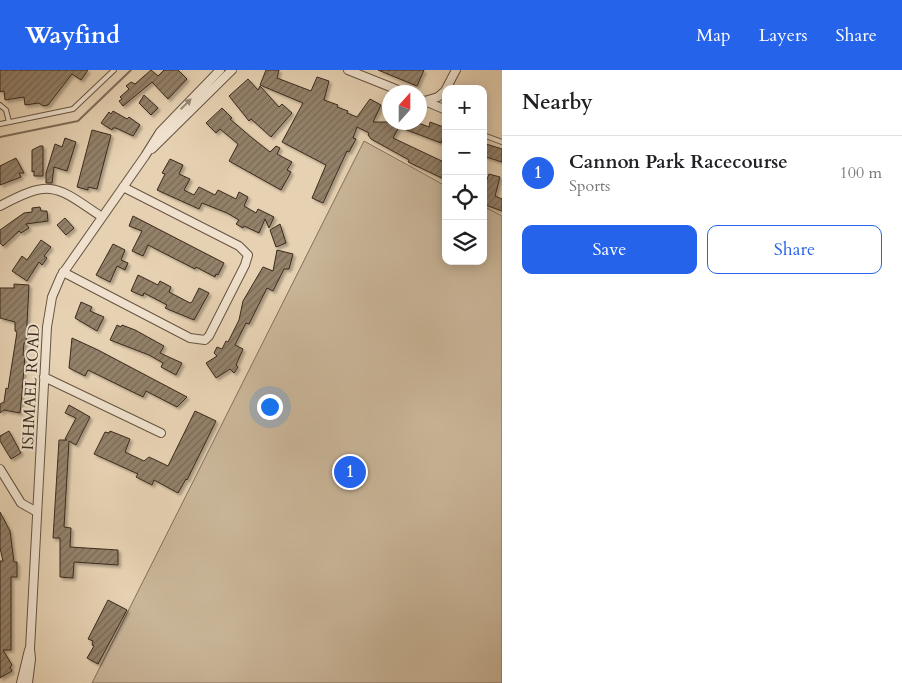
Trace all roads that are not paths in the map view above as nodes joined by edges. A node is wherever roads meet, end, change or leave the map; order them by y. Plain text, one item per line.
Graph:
1 (114, 70) edge
2 (220, 70) edge
3 (229, 70) edge
4 (348, 70) edge
5 (456, 70) edge
6 (386, 85) edge
7 (448, 85) edge
8 (442, 93) edge
9 (427, 99) edge
10 (427, 102) edge
11 (0, 105) edge
12 (442, 108) edge
13 (9, 122) junction
14 (0, 124) edge
15 (487, 136) edge
16 (502, 142) edge
17 (145, 156) junction
18 (123, 187) junction
19 (0, 206) edge
20 (102, 218) junction
21 (64, 272) junction
22 (44, 378) junction
23 (160, 433) dead end
24 (0, 469) edge
25 (37, 512) junction
26 (30, 648) junction
27 (21, 683) edge
28 (28, 683) edge

1 - 13 lane
17 -> 2 street, ISHMAEL ROAD
3 - 17 street, ISHMAEL ROAD
4 - 6 street
5 - 7 street
8 - 9 street
10 - 12 street
11 - 13 lane
13 - 14 lane
15 - 16 lane
17 - 18 street, ISHMAEL ROAD
18 - 20 street, ISHMAEL ROAD
18 - 21 street
19 - 20 street
20 - 21 street, ISHMAEL ROAD
21 - 22 street, ISHMAEL ROAD
22 - 23 street
22 - 25 street, ISHMAEL ROAD
24 - 25 street
25 - 26 street, ISHMAEL ROAD
26 - 27 street, ISHMAEL ROAD
26 - 28 street, ISHMAEL ROAD

